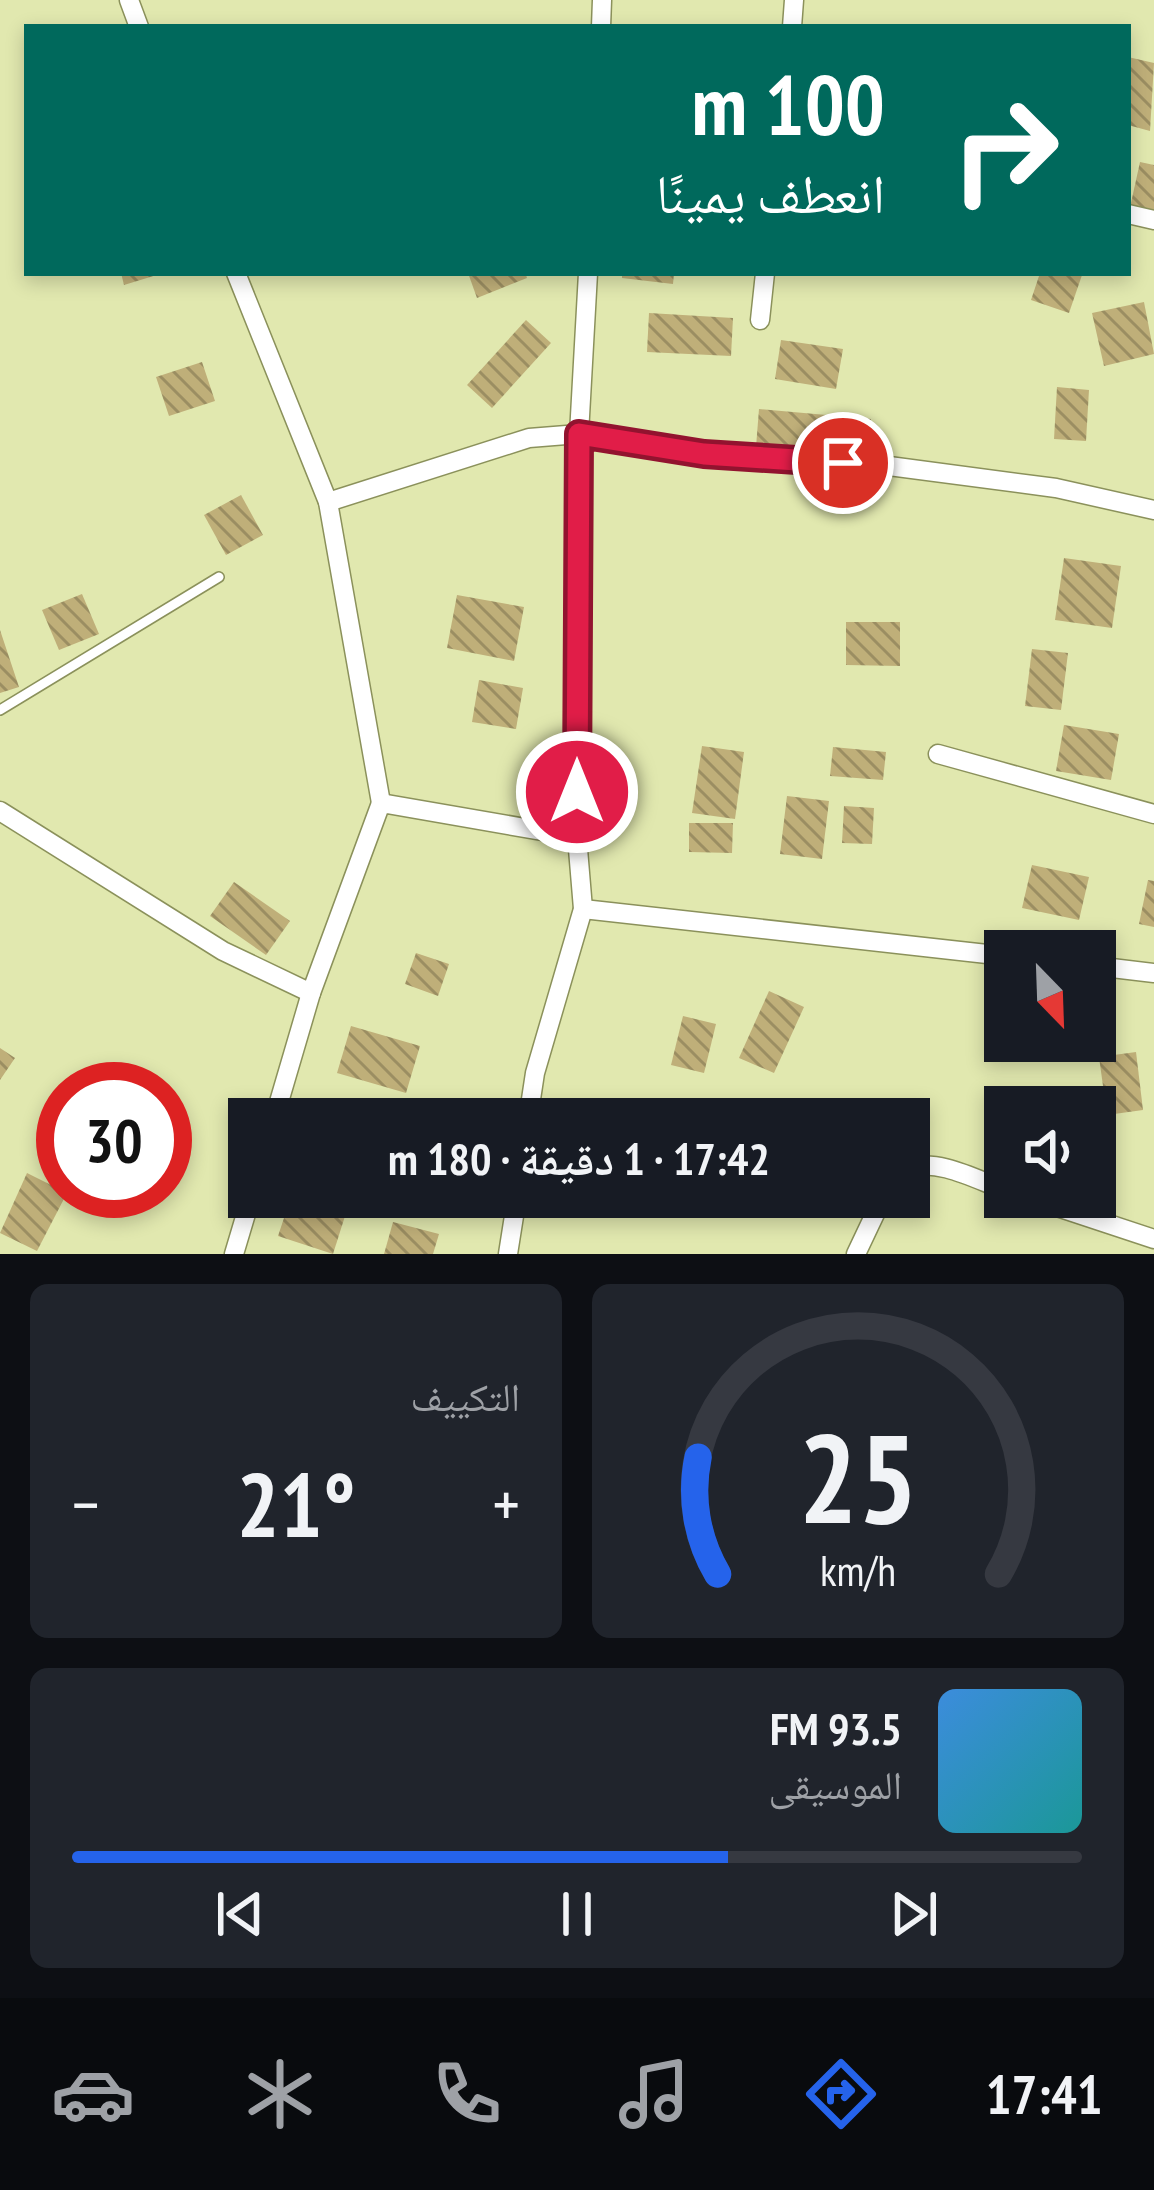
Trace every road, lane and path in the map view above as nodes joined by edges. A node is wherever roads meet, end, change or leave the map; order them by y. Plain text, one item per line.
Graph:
1 (237, 276) edge
2 (588, 276) edge
3 (765, 276) edge
4 (760, 320) dead end
5 (579, 434) junction
6 (328, 502) junction
7 (1154, 510) edge
8 (219, 577) dead end
9 (0, 710) edge
10 (938, 754) dead end
11 (381, 803) junction
12 (0, 811) edge
13 (1154, 814) edge
14 (577, 837) junction
15 (583, 909) junction
16 (984, 954) edge
17 (1116, 968) edge
18 (1154, 973) edge
19 (311, 993) junction
20 (280, 1098) edge
21 (531, 1098) edge
22 (930, 1166) edge
23 (984, 1183) edge
24 (245, 1218) edge
25 (514, 1218) edge
26 (873, 1218) edge
27 (1090, 1218) edge
28 (1154, 1239) edge
29 (234, 1254) edge
30 (508, 1254) edge
31 (856, 1254) edge

1 - 6 street
2 - 5 street
3 - 4 street
5 - 6 street
5 - 7 street
5 - 14 street
6 - 11 street
8 - 9 lane
10 - 13 street
11 - 14 street
11 - 19 street
12 - 19 street
14 - 15 street
15 - 16 street
15 - 21 street
17 - 18 street
19 - 20 street
22 - 23 street
24 - 29 street
25 - 30 street
26 - 31 street
27 - 28 street

